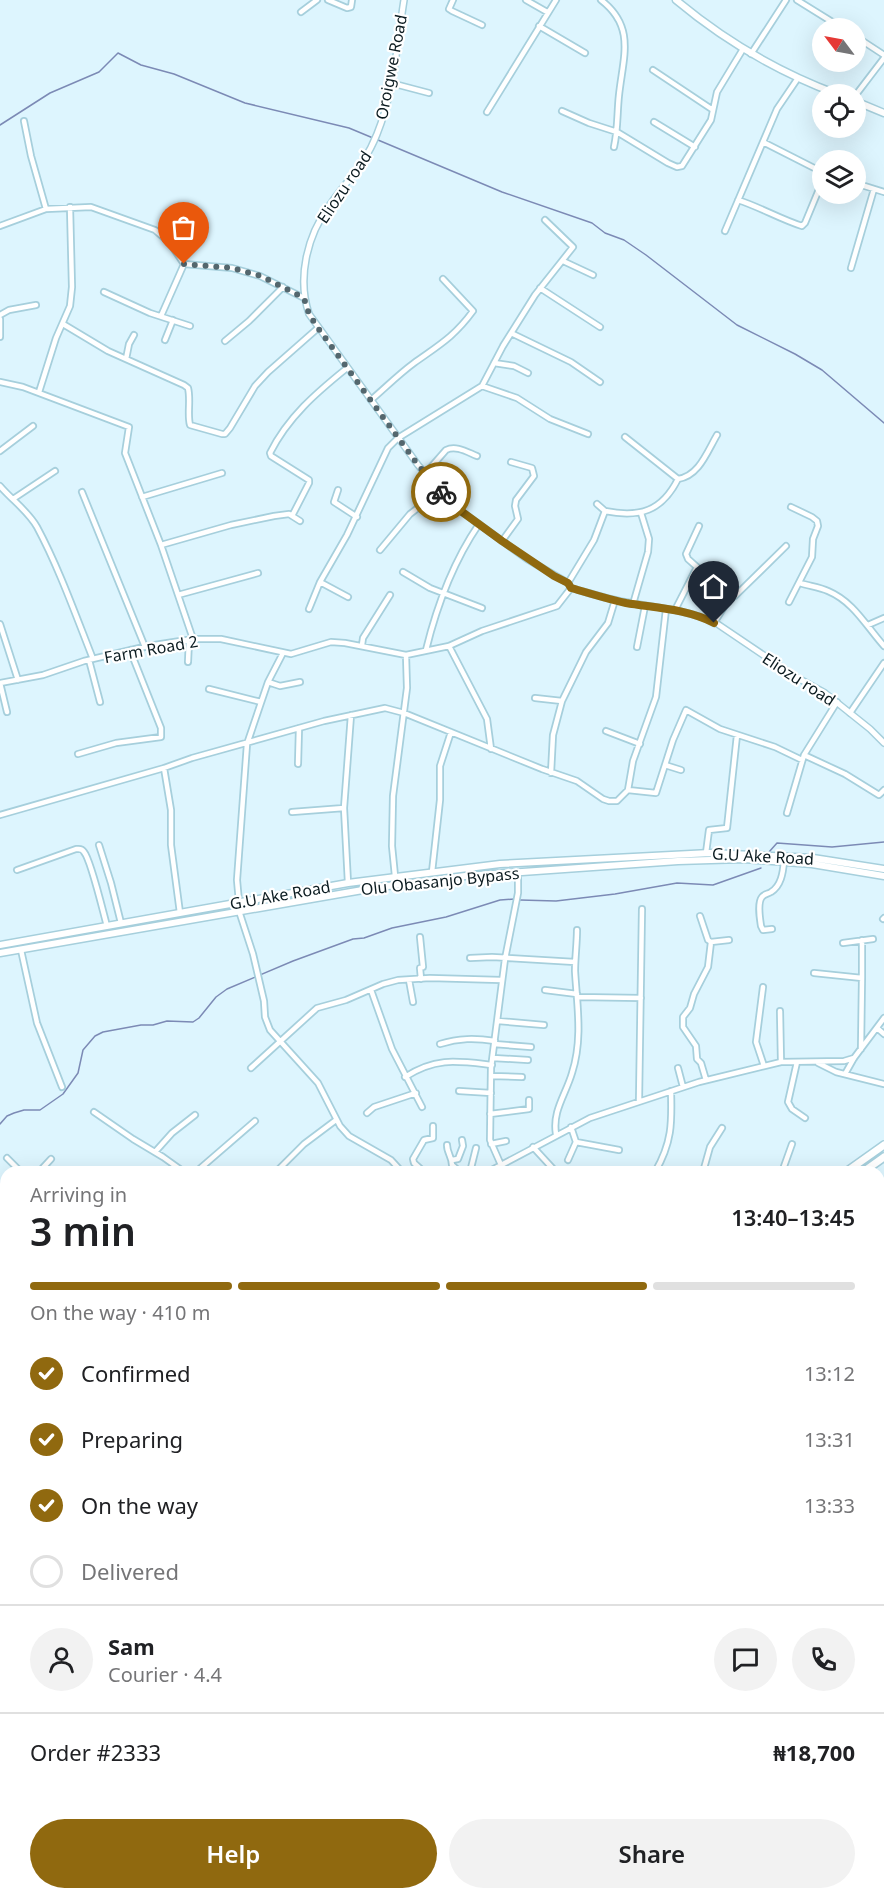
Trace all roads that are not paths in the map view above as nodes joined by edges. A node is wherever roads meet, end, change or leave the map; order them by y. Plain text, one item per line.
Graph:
1 (302, 0) edge
2 (317, 0) edge
3 (328, 0) edge
4 (352, 0) edge
5 (404, 0) edge
6 (453, 0) edge
7 (526, 0) edge
8 (556, 0) edge
9 (601, 0) edge
10 (676, 0) edge
11 (786, 0) edge
12 (797, 0) edge
13 (609, 2) edge
14 (309, 6) junction
15 (301, 12) dead end
16 (547, 12) junction
17 (826, 18) edge
18 (482, 25) dead end
19 (539, 26) junction
20 (866, 44) edge
21 (743, 49) junction
22 (585, 53) dead end
23 (751, 54) junction
24 (884, 56) edge
25 (653, 70) dead end
26 (798, 78) junction
27 (391, 83) junction
28 (813, 84) edge
29 (864, 84) edge
30 (429, 93) dead end
31 (866, 106) edge
32 (713, 110) junction
33 (562, 111) dead end
34 (487, 112) dead end
35 (884, 113) edge
36 (24, 121) dead end
37 (654, 122) dead end
38 (618, 132) junction
39 (763, 142) junction
40 (373, 143) joint
41 (614, 147) dead end
42 (695, 147) junction
43 (812, 167) edge
44 (866, 186) edge
45 (874, 189) junction
46 (884, 192) edge
47 (738, 200) junction
48 (813, 204) edge
49 (70, 207) junction
50 (46, 208) junction
51 (544, 220) dead end
52 (0, 226) edge
53 (725, 231) dead end
54 (563, 261) junction
55 (184, 264) junction
56 (851, 267) dead end
57 (593, 275) dead end
58 (443, 279) dead end
59 (283, 287) junction
60 (540, 288) junction
61 (104, 292) dead end
62 (304, 298) junction
63 (36, 305) dead end
64 (161, 316) junction
65 (0, 317) edge
66 (173, 320) junction
67 (63, 324) junction
68 (190, 326) dead end
69 (600, 327) dead end
70 (318, 328) junction
71 (511, 333) junction
72 (134, 335) dead end
73 (0, 337) edge
74 (165, 340) dead end
75 (225, 341) dead end
76 (126, 359) junction
77 (494, 363) junction
78 (347, 368) junction
79 (528, 373) dead end
80 (0, 382) edge
81 (600, 382) dead end
82 (482, 386) junction
83 (39, 392) junction
84 (371, 400) junction
85 (33, 426) dead end
86 (588, 434) dead end
87 (717, 435) dead end
88 (626, 437) dead end
89 (398, 438) junction
90 (0, 451) edge
91 (477, 456) dead end
92 (511, 462) dead end
93 (55, 471) dead end
94 (222, 473) dead end
95 (425, 474) junction
96 (678, 479) junction
97 (0, 486) edge
98 (339, 490) dead end
99 (440, 491) junction
100 (82, 492) dead end
101 (142, 497) junction
102 (13, 499) junction
103 (597, 504) dead end
104 (791, 507) dead end
105 (605, 511) junction
106 (641, 513) junction
107 (292, 516) junction
108 (357, 517) junction
109 (300, 520) dead end
110 (478, 524) junction
111 (699, 526) dead end
112 (502, 541) junction
113 (161, 545) junction
114 (786, 546) dead end
115 (380, 550) dead end
116 (403, 572) dead end
117 (258, 573) dead end
118 (320, 582) junction
119 (800, 583) junction
120 (570, 585) junction
121 (444, 593) junction
122 (178, 595) junction
123 (390, 595) dead end
124 (348, 597) dead end
125 (615, 600) junction
126 (789, 602) dead end
127 (633, 604) junction
128 (645, 606) junction
129 (482, 608) dead end
130 (309, 609) dead end
131 (666, 609) junction
132 (675, 610) junction
133 (884, 618) edge
134 (714, 623) junction
135 (0, 624) edge
136 (868, 625) junction
137 (2, 636) edge
138 (191, 639) junction
139 (362, 645) junction
140 (449, 646) junction
141 (884, 646) edge
142 (145, 647) junction
143 (637, 647) dead end
144 (129, 650) junction
145 (426, 650) junction
146 (283, 653) junction
147 (406, 655) junction
148 (91, 660) junction
149 (188, 662) dead end
150 (884, 663) edge
151 (18, 680) junction
152 (268, 682) junction
153 (300, 682) dead end
154 (0, 683) edge
155 (209, 689) dead end
156 (536, 698) dead end
157 (562, 701) junction
158 (99, 702) dead end
159 (261, 702) junction
160 (837, 702) junction
161 (7, 712) dead end
162 (850, 712) junction
163 (404, 713) junction
164 (351, 715) junction
165 (299, 728) junction
166 (606, 731) dead end
167 (451, 732) junction
168 (737, 735) junction
169 (884, 743) edge
170 (247, 744) junction
171 (640, 744) junction
172 (491, 748) junction
173 (78, 754) dead end
174 (803, 758) junction
175 (298, 764) dead end
176 (665, 765) junction
177 (164, 768) junction
178 (681, 770) dead end
179 (552, 773) junction
180 (628, 790) junction
181 (884, 790) edge
182 (344, 808) junction
183 (292, 812) dead end
184 (788, 813) dead end
185 (0, 815) edge
186 (99, 845) dead end
187 (706, 853) junction
188 (784, 861) junction
189 (17, 870) dead end
190 (884, 870) edge
191 (432, 872) junction
192 (518, 872) junction
193 (395, 876) junction
194 (884, 876) edge
195 (348, 883) junction
196 (239, 902) junction
197 (642, 909) dead end
198 (238, 911) junction
199 (180, 913) junction
200 (700, 916) dead end
201 (121, 923) junction
202 (106, 926) junction
203 (772, 929) dead end
204 (577, 930) dead end
205 (420, 938) dead end
206 (873, 939) dead end
207 (729, 940) dead end
208 (862, 940) junction
209 (711, 942) junction
210 (843, 943) dead end
211 (0, 945) edge
212 (21, 950) junction
213 (0, 953) edge
214 (470, 958) dead end
215 (504, 959) junction
216 (576, 962) junction
217 (814, 973) dead end
218 (862, 978) junction
219 (422, 979) junction
220 (409, 980) junction
221 (501, 980) junction
222 (763, 987) dead end
223 (371, 990) junction
224 (545, 990) dead end
225 (577, 995) junction
226 (641, 998) junction
227 (413, 1002) dead end
228 (780, 1011) dead end
229 (884, 1018) edge
230 (498, 1021) junction
231 (544, 1025) dead end
232 (877, 1028) junction
233 (884, 1034) edge
234 (282, 1042) junction
235 (494, 1042) junction
236 (440, 1044) dead end
237 (531, 1047) dead end
238 (861, 1049) junction
239 (493, 1058) junction
240 (854, 1058) junction
241 (528, 1060) dead end
242 (781, 1062) junction
243 (797, 1062) junction
244 (815, 1062) junction
245 (492, 1065) junction
246 (764, 1066) junction
247 (251, 1068) dead end
248 (678, 1068) dead end
249 (845, 1074) junction
250 (491, 1076) junction
251 (405, 1077) junction
252 (522, 1077) dead end
253 (706, 1080) junction
254 (884, 1084) edge
255 (62, 1087) dead end
256 (683, 1087) junction
257 (671, 1090) junction
258 (459, 1091) dead end
259 (416, 1093) junction
260 (491, 1093) junction
261 (529, 1100) dead end
262 (639, 1101) junction
263 (422, 1107) dead end
264 (94, 1112) dead end
265 (367, 1113) dead end
266 (490, 1114) junction
267 (195, 1115) dead end
268 (805, 1118) dead end
269 (336, 1120) junction
270 (255, 1121) dead end
271 (433, 1126) dead end
272 (571, 1127) junction
273 (722, 1128) dead end
274 (556, 1134) junction
275 (462, 1140) dead end
276 (507, 1141) dead end
277 (576, 1142) junction
278 (491, 1144) junction
279 (792, 1144) dead end
280 (447, 1145) dead end
281 (884, 1145) edge
282 (533, 1147) junction
283 (476, 1148) dead end
284 (619, 1150) dead end
285 (155, 1152) junction
286 (884, 1157) edge
287 (7, 1158) dead end
288 (51, 1159) dead end
289 (452, 1160) junction
290 (568, 1160) dead end
291 (15, 1166) edge
292 (45, 1166) edge
293 (175, 1166) edge
294 (203, 1166) edge
295 (282, 1166) edge
296 (396, 1166) edge
297 (417, 1166) edge
298 (453, 1166) edge
299 (472, 1166) edge
300 (498, 1166) edge
301 (502, 1166) edge
302 (550, 1166) edge
303 (658, 1166) edge
304 (705, 1166) edge
305 (784, 1166) edge
306 (854, 1166) edge
307 (871, 1166) edge

1 - 14 street
2 - 14 street
3 - 4 street
5 - 27 street, Oroigwe Road
6 - 18 street
7 - 16 street
8 - 16 street
9 - 13 street
10 - 21 main road
11 - 23 street
12 - 17 street
13 - 38 street
14 - 15 street
16 - 19 street
19 - 22 street
19 - 34 street
20 - 24 street
21 - 23 main road
21 - 32 street
23 - 26 main road
24 - 29 street
25 - 32 street
26 - 28 main road
26 - 39 street
27 - 30 street
27 - 40 street, Oroigwe Road
31 - 35 main road
32 - 42 street
33 - 38 street
36 - 50 street
37 - 42 street
38 - 41 street
38 - 42 street
39 - 43 street
39 - 47 street
40 - 62 street, Eliozu road
44 - 45 street
45 - 46 street
45 - 56 street
47 - 48 street
47 - 53 street
49 - 50 street
49 - 55 street
49 - 67 street
50 - 52 street
51 - 54 street
54 - 57 street
54 - 60 street
55 - 59 street
55 - 64 street
58 - 84 street
59 - 62 street
59 - 75 street
60 - 69 street
60 - 71 street
61 - 64 street
62 - 70 street, Eliozu road
63 - 65 street
64 - 66 street
65 - 73 street
66 - 68 street
66 - 74 street
67 - 76 street
67 - 83 street
70 - 76 street
70 - 78 street, Eliozu road
71 - 77 street
71 - 81 street
72 - 76 street
77 - 79 street
77 - 82 street
78 - 84 street, Eliozu road
78 - 107 street
80 - 83 street
82 - 86 street
82 - 89 street
83 - 101 street
84 - 89 street, Eliozu road
85 - 90 street
87 - 96 street
88 - 96 street
89 - 95 street, Eliozu road
89 - 108 street
91 - 95 street
92 - 112 street
93 - 102 street
94 - 101 street
95 - 99 street, Eliozu road
96 - 106 street
97 - 102 street
98 - 108 street
99 - 110 street, Eliozu road
99 - 115 street
100 - 142 street
101 - 113 street
102 - 148 street
103 - 105 street
104 - 119 street
105 - 106 street
105 - 120 street, Farm Road 2
106 - 127 street
107 - 109 street
107 - 113 street
108 - 118 street
110 - 112 street, Eliozu road
110 - 121 street
111 - 132 street
112 - 120 street, Eliozu road
113 - 122 street
114 - 134 street
116 - 121 street
117 - 122 street
118 - 124 street
118 - 130 street
119 - 126 street
119 - 136 street
120 - 125 street, Eliozu road
120 - 140 street, Farm Road 2
121 - 129 street
121 - 145 street
122 - 138 street
123 - 139 street
125 - 127 street, Eliozu road
125 - 157 street
127 - 128 street, Eliozu road
128 - 131 street, Eliozu road
128 - 143 street
131 - 132 street, Eliozu road
131 - 171 street
132 - 134 street, Eliozu road
133 - 136 street
134 - 160 street, Eliozu road
135 - 137 street
136 - 141 street
137 - 151 street
138 - 142 street, Farm Road 2
138 - 146 street, Farm Road 2
138 - 149 street
139 - 146 street, Farm Road 2
139 - 147 street, Farm Road 2
140 - 145 street, Farm Road 2
140 - 172 street
142 - 144 street, Farm Road 2
144 - 148 street, Farm Road 2
144 - 173 street
145 - 147 street, Farm Road 2
146 - 152 street
147 - 163 street
148 - 151 street, Farm Road 2
148 - 158 street
150 - 162 street
151 - 154 street, Farm Road 2
152 - 153 street
152 - 159 street
154 - 161 street
155 - 159 street
156 - 157 street
157 - 179 street
159 - 170 street
160 - 162 street, Eliozu road
160 - 174 street
162 - 169 street, Eliozu road
163 - 164 street
163 - 167 street
163 - 193 street
164 - 165 street
164 - 182 street
165 - 170 street
165 - 175 street
166 - 171 street
167 - 172 street
167 - 191 street
168 - 174 street
168 - 176 street
168 - 187 street
170 - 177 street
170 - 196 street
171 - 180 street
172 - 179 street
174 - 181 street
174 - 184 street
176 - 178 street
176 - 180 street
177 - 185 street
177 - 199 street
179 - 180 street
182 - 183 street
182 - 195 street
186 - 201 street
187 - 190 main road, G.U Ake Road
187 - 191 main road, G.U Ake Road
188 - 192 main road, Olu Obasanjo Bypass
188 - 194 main road, Olu Obasanjo Bypass
188 - 203 street
189 - 202 street
191 - 193 main road, G.U Ake Road
192 - 198 main road, Olu Obasanjo Bypass
192 - 215 street
193 - 195 main road, G.U Ake Road
195 - 196 main road, G.U Ake Road
196 - 199 main road, G.U Ake Road
197 - 226 street
198 - 212 main road, Olu Obasanjo Bypass
198 - 234 street
199 - 201 main road, G.U Ake Road
200 - 209 street
201 - 202 main road, G.U Ake Road
202 - 211 main road, G.U Ake Road
204 - 216 street
205 - 219 street
206 - 208 street
207 - 209 street
208 - 210 street
208 - 218 street
209 - 253 street
212 - 213 main road, Olu Obasanjo Bypass
212 - 255 street
214 - 215 street
215 - 216 street
215 - 221 street
216 - 225 street
217 - 218 street
218 - 238 street
219 - 220 street
219 - 221 street
220 - 223 street
220 - 227 street
221 - 230 street
222 - 246 street
223 - 234 street
223 - 251 street
224 - 225 street
225 - 226 street
225 - 274 street
226 - 262 street
228 - 242 street
229 - 232 street
230 - 231 street
230 - 235 street
232 - 233 street
232 - 238 street
234 - 247 street
234 - 269 street
235 - 236 street
235 - 237 street
235 - 239 street
238 - 240 street
239 - 241 street
239 - 245 street
240 - 244 street
240 - 249 street
242 - 243 street
242 - 246 street
243 - 244 street
243 - 268 street
244 - 249 street
245 - 250 street
245 - 251 street
246 - 253 street
248 - 256 street
249 - 254 street
250 - 252 street
250 - 260 street
251 - 259 street
253 - 256 street
256 - 257 street
257 - 262 street
257 - 303 street
258 - 260 street
259 - 263 street
259 - 265 street
260 - 266 street
261 - 266 street
262 - 272 street
264 - 285 street
266 - 278 street
267 - 285 street
269 - 295 street
269 - 296 street
270 - 294 street
271 - 297 street
272 - 274 street
272 - 277 street
273 - 304 street
274 - 282 street
275 - 289 street
276 - 278 street
277 - 284 street
277 - 290 street
278 - 300 street
279 - 305 street
280 - 289 street
281 - 306 main road
282 - 301 street
282 - 302 street
283 - 299 street
285 - 293 street
286 - 307 main road
287 - 291 street
288 - 292 street
289 - 298 street

